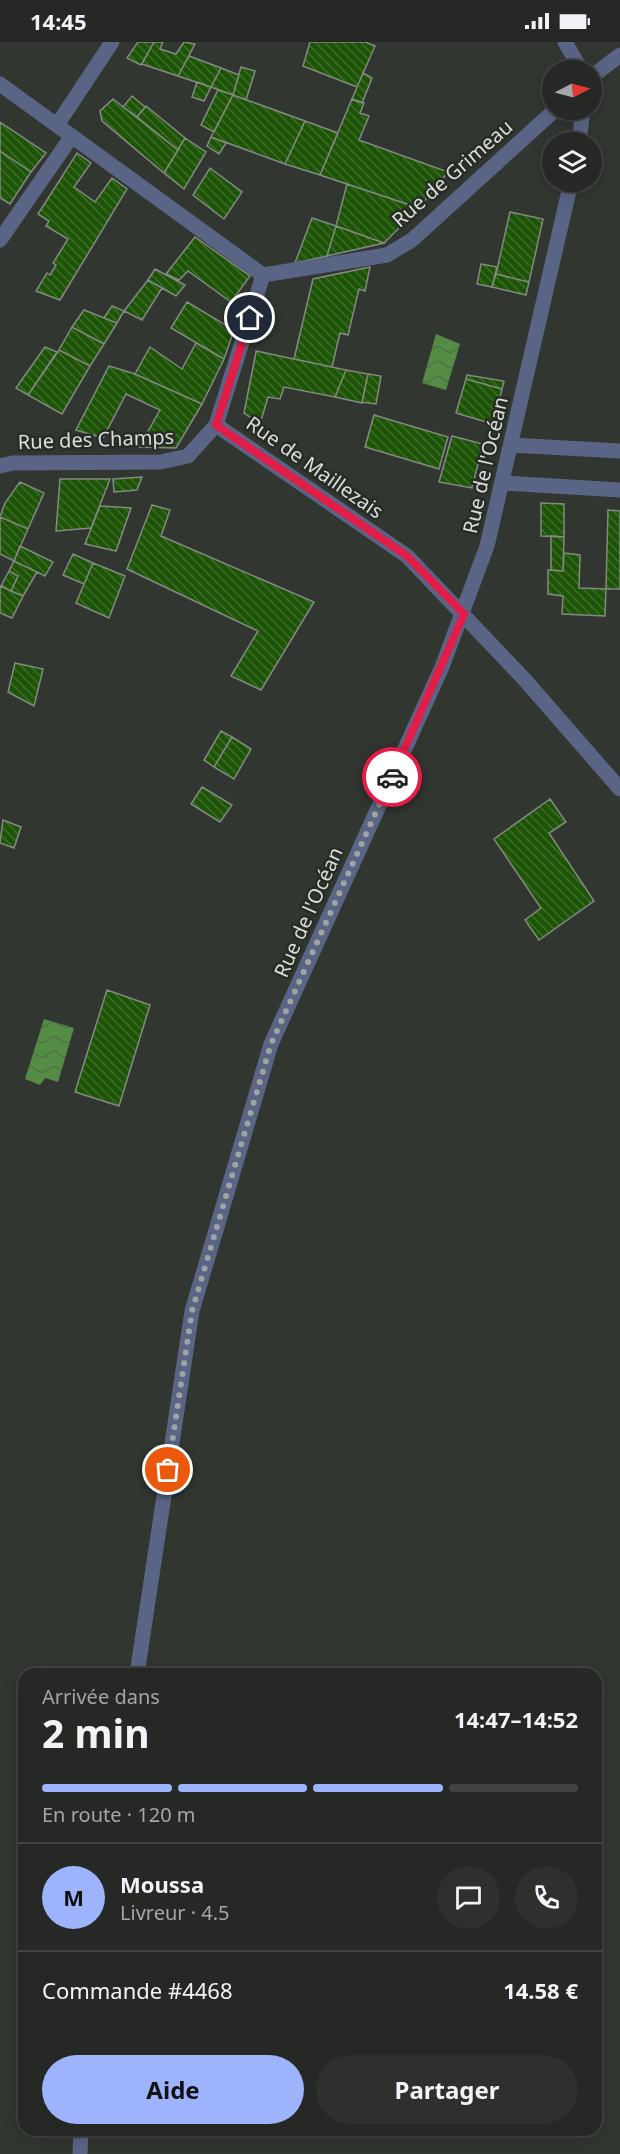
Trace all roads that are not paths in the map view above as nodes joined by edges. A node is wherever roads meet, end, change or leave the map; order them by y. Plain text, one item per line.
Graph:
1 (112, 42) edge
2 (565, 42) edge
3 (620, 56) edge
4 (575, 60) edge
5 (602, 69) edge
6 (0, 84) edge
7 (544, 120) edge
8 (57, 125) junction
9 (72, 136) junction
10 (569, 192) edge
11 (0, 240) edge
12 (263, 275) junction
13 (216, 425) junction
14 (511, 445) junction
15 (620, 451) edge
16 (0, 466) edge
17 (503, 483) junction
18 (620, 490) edge
19 (464, 614) junction
20 (620, 789) edge
21 (138, 1668) edge
22 (81, 2136) edge
23 (80, 2154) edge

1 - 8 street
2 - 4 street
3 - 5 street
6 - 8 street
7 - 12 street, Rue de Grimeau
8 - 9 street
9 - 11 street
9 - 12 street
10 - 14 street, Rue de l'Océan
12 - 13 street, Rue de Maillezais
13 - 16 street, Rue des Champs
13 - 19 street, Rue de Maillezais
14 - 15 street
14 - 17 street, Rue de l'Océan
17 - 18 street
17 - 19 street, Rue de l'Océan
19 - 20 street, Rue de Maillezais
19 - 21 street, Rue de l'Océan
22 - 23 street

